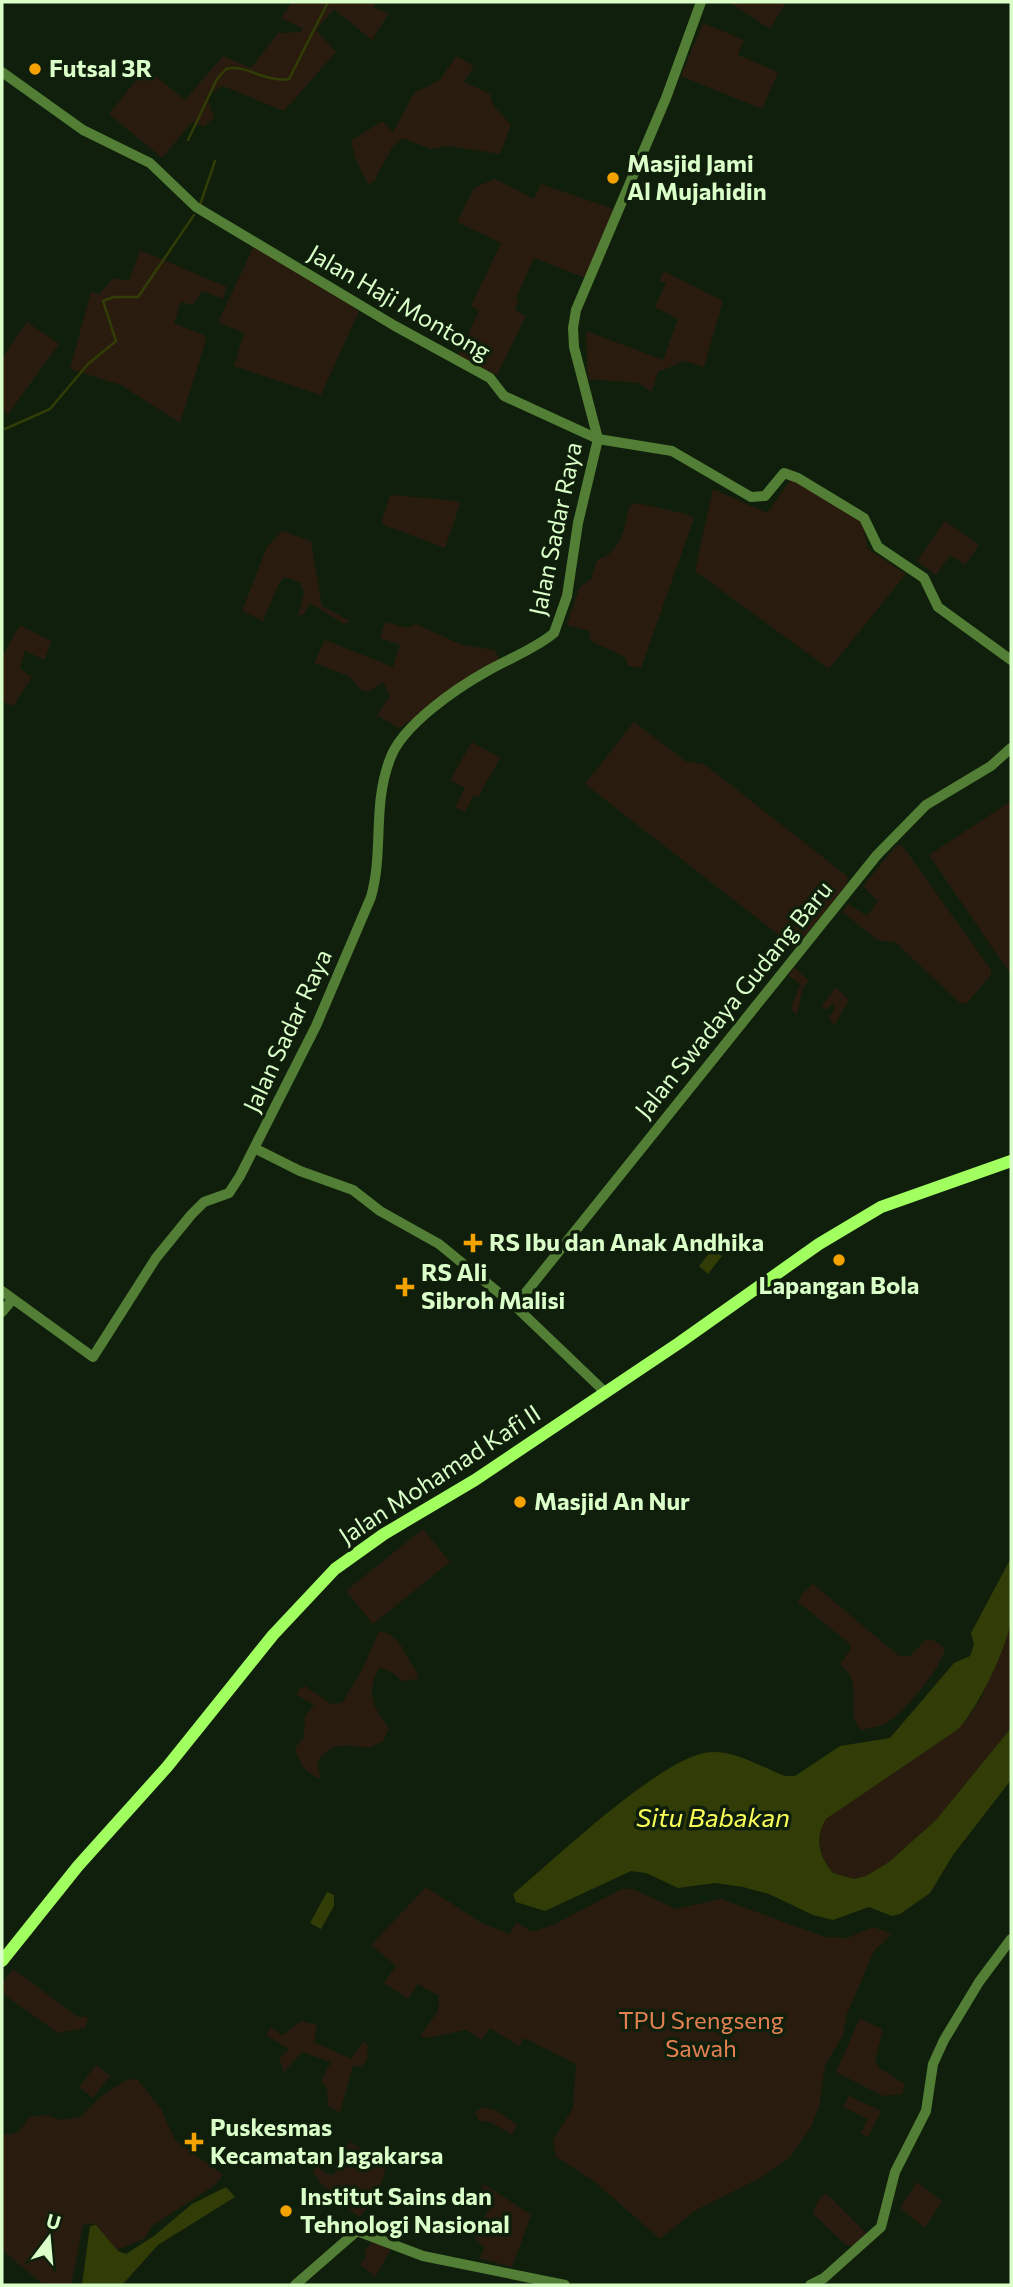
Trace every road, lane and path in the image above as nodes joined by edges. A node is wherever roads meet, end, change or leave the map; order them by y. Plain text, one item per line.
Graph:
1 (701, 2) edge
2 (2, 72) edge
3 (598, 439) junction
4 (1011, 660) edge
5 (1011, 748) edge
6 (256, 1149) junction
7 (1011, 1161) edge
8 (2, 1291) edge
9 (12, 1300) junction
10 (515, 1306) junction
11 (2, 1312) edge
12 (605, 1392) junction
13 (1011, 1939) edge
14 (2, 1961) edge
15 (295, 2285) edge
16 (565, 2285) edge
17 (810, 2285) edge

1 - 3 street, Jalan Sadar Raya
2 - 3 street, Jalan Haji Montong
3 - 4 street, Jalan Haji Montong
3 - 6 street, Jalan Sadar Raya
5 - 10 street, Jalan Swadaya Gudang Baru
6 - 9 street, Jalan Sadar Raya
6 - 10 street
7 - 12 main road, Jalan Mohamad Kafi II
8 - 9 street
9 - 11 street
10 - 12 street
12 - 14 main road, Jalan Mohamad Kafi II
13 - 17 street
15 - 16 street

